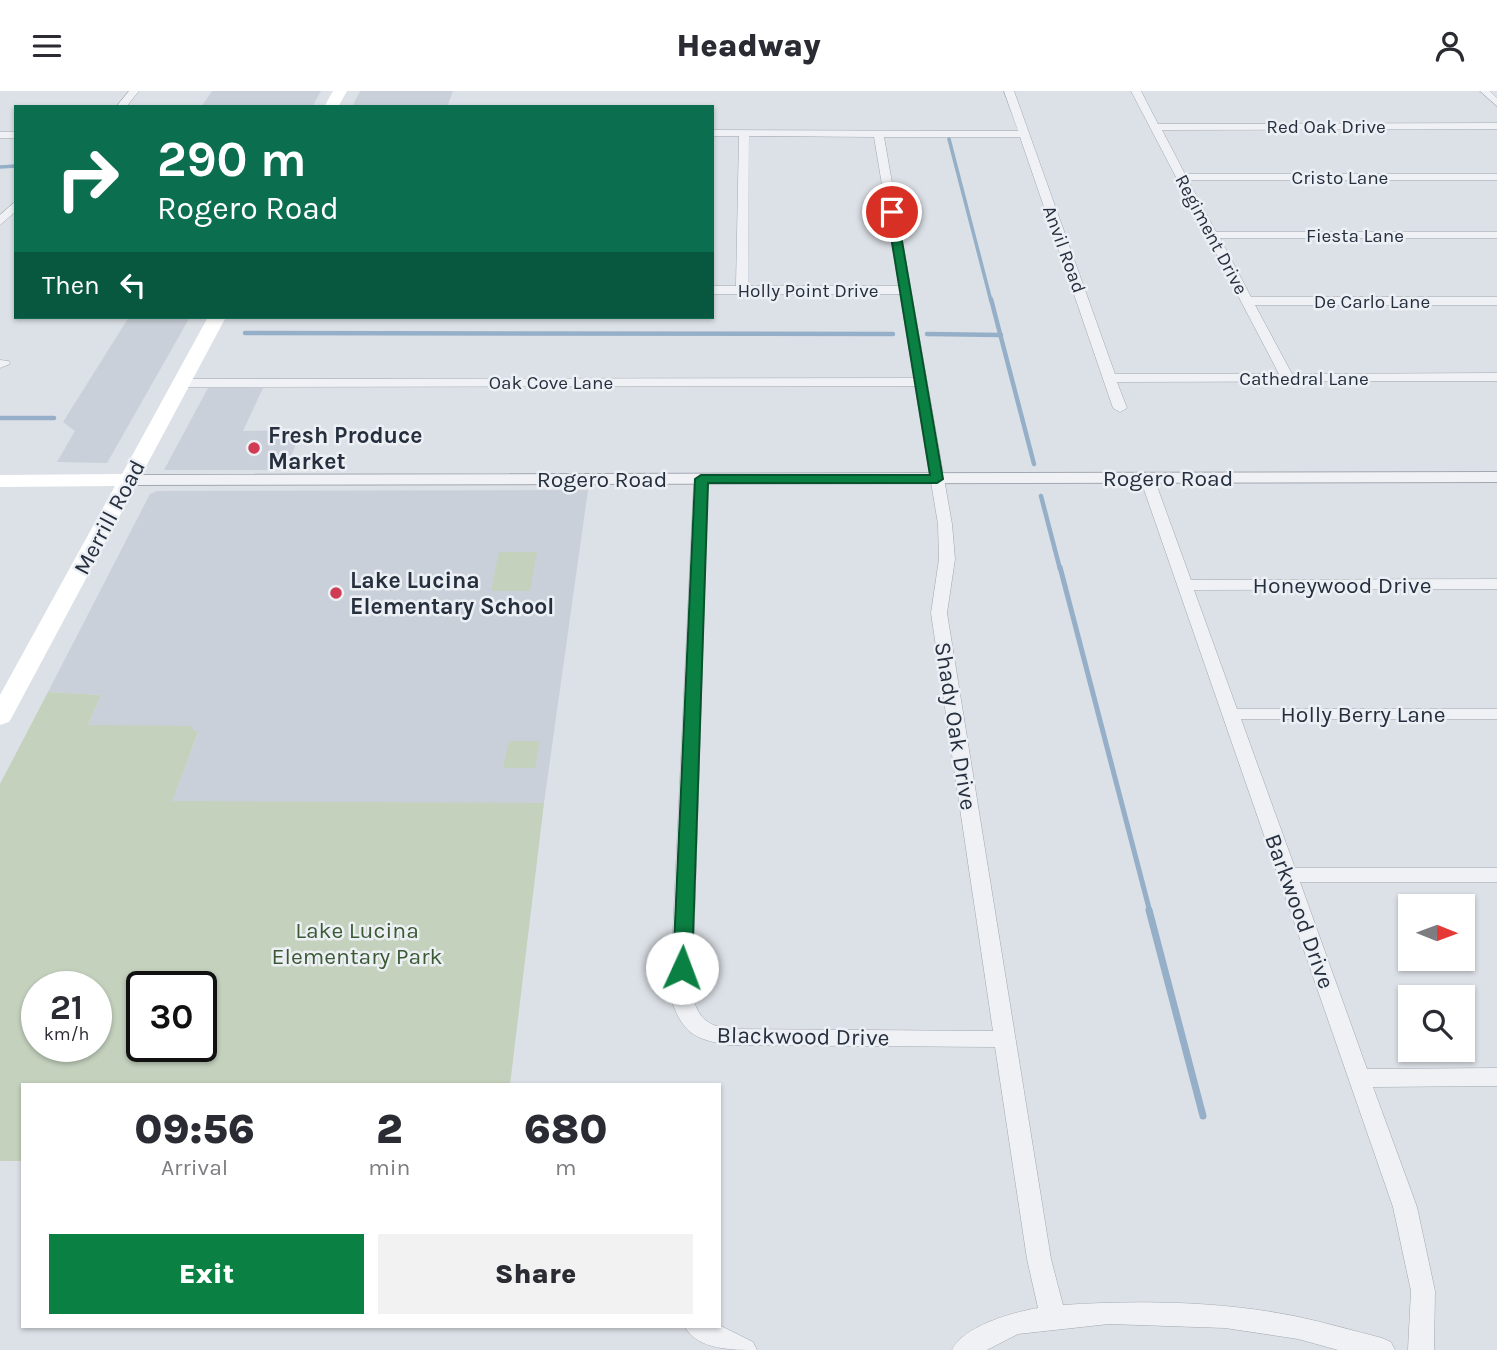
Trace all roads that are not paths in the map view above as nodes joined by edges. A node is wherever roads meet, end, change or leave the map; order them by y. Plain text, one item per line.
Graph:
1 (134, 91) edge
2 (1009, 91) edge
3 (1136, 91) edge
4 (1485, 91) edge
5 (1497, 103) edge
6 (123, 105) edge
7 (1497, 126) edge
8 (1155, 127) junction
9 (714, 133) edge
10 (744, 133) junction
11 (879, 134) junction
12 (1023, 134) junction
13 (1182, 177) junction
14 (1497, 177) edge
15 (13, 200) edge
16 (0, 222) edge
17 (1212, 235) junction
18 (1497, 235) edge
19 (714, 290) edge
20 (742, 290) junction
21 (904, 290) junction
22 (1247, 301) junction
23 (1497, 301) edge
24 (216, 319) edge
25 (1287, 377) junction
26 (1497, 377) edge
27 (1110, 378) junction
28 (921, 381) junction
29 (181, 383) junction
30 (1120, 408) dead end
31 (1497, 477) edge
32 (1147, 478) junction
33 (701, 479) junction
34 (937, 479) junction
35 (129, 480) junction
36 (0, 481) edge
37 (1497, 584) edge
38 (1186, 585) junction
39 (1497, 713) edge
40 (1230, 714) junction
41 (0, 717) edge
42 (1287, 875) junction
43 (1497, 875) edge
44 (1003, 1039) junction
45 (1497, 1077) edge
46 (1360, 1078) junction
47 (1053, 1317) junction
48 (700, 1328) edge
49 (744, 1350) edge
50 (965, 1350) edge
51 (1382, 1350) edge
52 (1421, 1350) edge

1 - 6 street
2 - 12 street, Anvil Road
3 - 8 street, Regiment Drive
4 - 5 street
7 - 8 street, Red Oak Drive
8 - 13 street, Regiment Drive
9 - 10 street
10 - 11 street
10 - 20 street
11 - 12 street
11 - 21 street, Shady Oak Drive
12 - 27 street, Anvil Road
13 - 14 street, Cristo Lane
13 - 17 street, Regiment Drive
15 - 16 street
17 - 18 street, Fiesta Lane
17 - 22 street, Regiment Drive
19 - 20 street, Holly Point Drive
20 - 21 street, Holly Point Drive
21 - 28 street, Shady Oak Drive
22 - 23 street, De Carlo Lane
22 - 25 street, Regiment Drive
24 - 29 main road, Merrill Road
25 - 26 street, Cathedral Lane
25 - 27 street, Cathedral Lane
27 - 30 street, Anvil Road
28 - 29 street, Oak Cove Lane
28 - 34 street, Shady Oak Drive
29 - 35 main road, Merrill Road
31 - 32 street, Rogero Road
32 - 34 street, Rogero Road
32 - 38 street, Barkwood Drive
33 - 34 street, Rogero Road
33 - 35 street, Rogero Road
33 - 44 street, Blackwood Drive
34 - 44 street, Shady Oak Drive
35 - 36 main road, Rogero Road
35 - 41 main road, Merrill Road
37 - 38 street, Honeywood Drive
38 - 40 street, Barkwood Drive
39 - 40 street, Holly Berry Lane
40 - 42 street, Barkwood Drive
42 - 43 street
42 - 46 street, Barkwood Drive
44 - 47 street, Shady Oak Drive
45 - 46 street
46 - 52 street, Barkwood Drive
47 - 50 street
47 - 51 street
48 - 49 street

